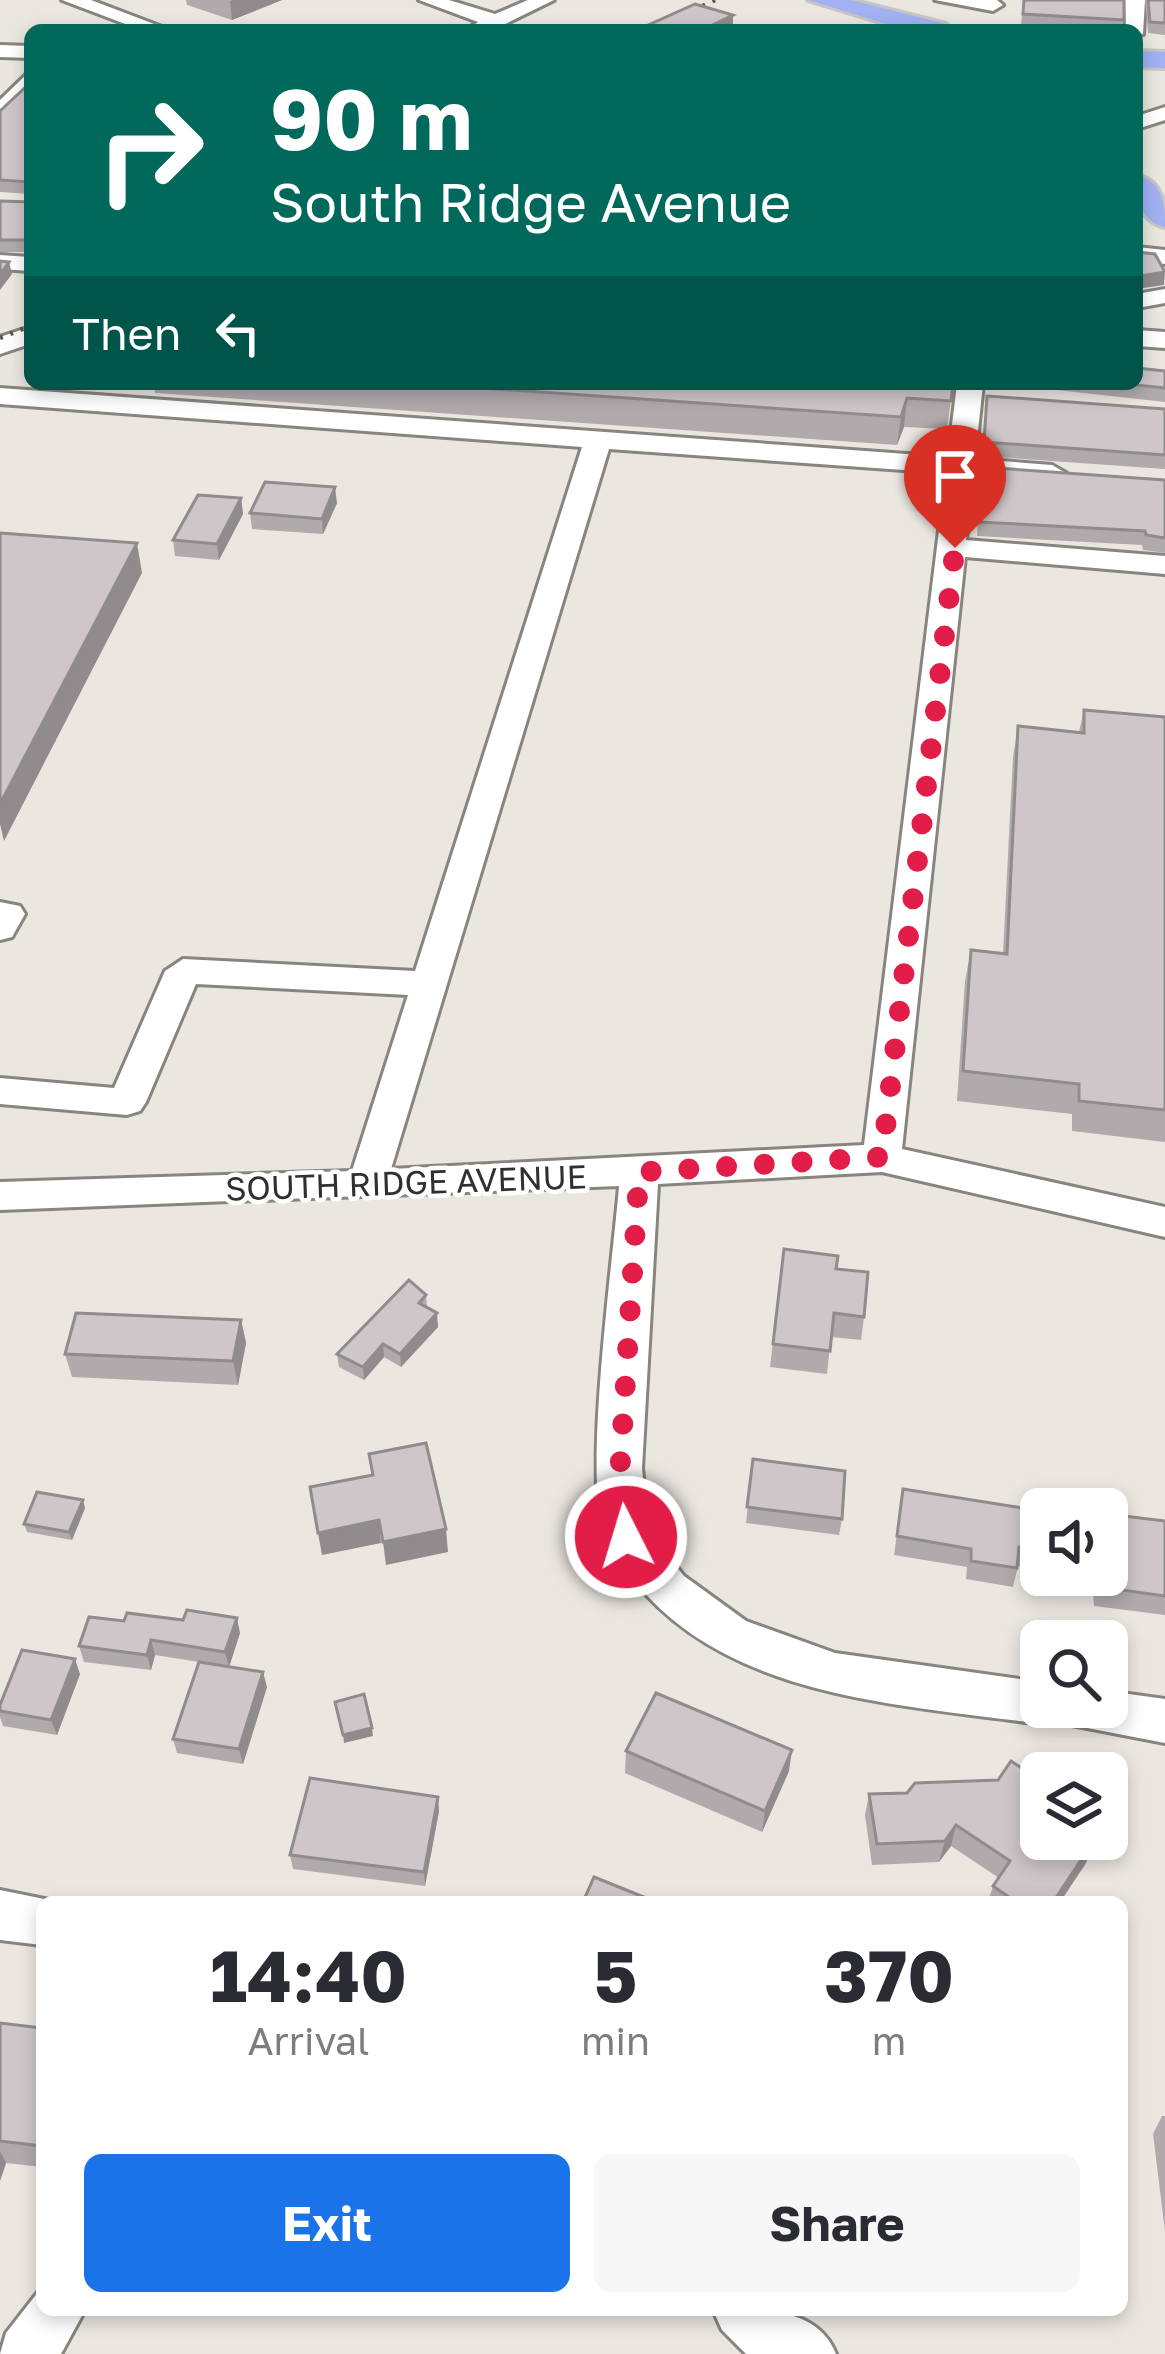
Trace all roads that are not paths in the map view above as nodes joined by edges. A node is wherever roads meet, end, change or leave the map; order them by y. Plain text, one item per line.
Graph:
1 (72, 0) edge
2 (147, 0) edge
3 (429, 0) edge
4 (544, 0) edge
5 (821, 0) edge
6 (945, 0) edge
7 (993, 2) edge
8 (113, 13) junction
9 (90, 24) edge
10 (143, 24) edge
11 (481, 24) edge
12 (490, 24) edge
13 (914, 24) edge
14 (24, 88) edge
15 (5, 122) edge
16 (977, 393) edge
17 (0, 397) edge
18 (598, 439) junction
19 (964, 465) junction
20 (1076, 475) edge
21 (955, 548) junction
22 (1165, 565) edge
23 (0, 914) edge
24 (0, 929) edge
25 (428, 984) junction
26 (0, 1091) edge
27 (882, 1157) junction
28 (639, 1172) junction
29 (367, 1185) junction
30 (0, 1196) edge
31 (1165, 1222) edge
32 (1020, 1700) edge
33 (1128, 1716) edge
34 (1165, 1721) edge
35 (0, 1915) edge
36 (36, 1919) edge
37 (52, 2316) edge
38 (748, 2316) edge
39 (27, 2354) edge
40 (807, 2354) edge

1 - 8 street
2 - 8 street
3 - 11 street
4 - 12 street
5 - 13 main road
6 - 7 street
8 - 9 street
8 - 10 street
14 - 15 street
16 - 19 street
17 - 18 street
18 - 19 street
18 - 25 street
19 - 20 street
19 - 21 street
21 - 22 street
21 - 27 street
23 - 24 street
25 - 26 street
25 - 29 street
27 - 28 street, SOUTH RIDGE AVENUE
27 - 31 street, SOUTH RIDGE AVENUE
28 - 29 street, SOUTH RIDGE AVENUE
28 - 32 street
29 - 30 street, SOUTH RIDGE AVENUE
33 - 34 street
35 - 36 street
37 - 39 street
38 - 40 street

